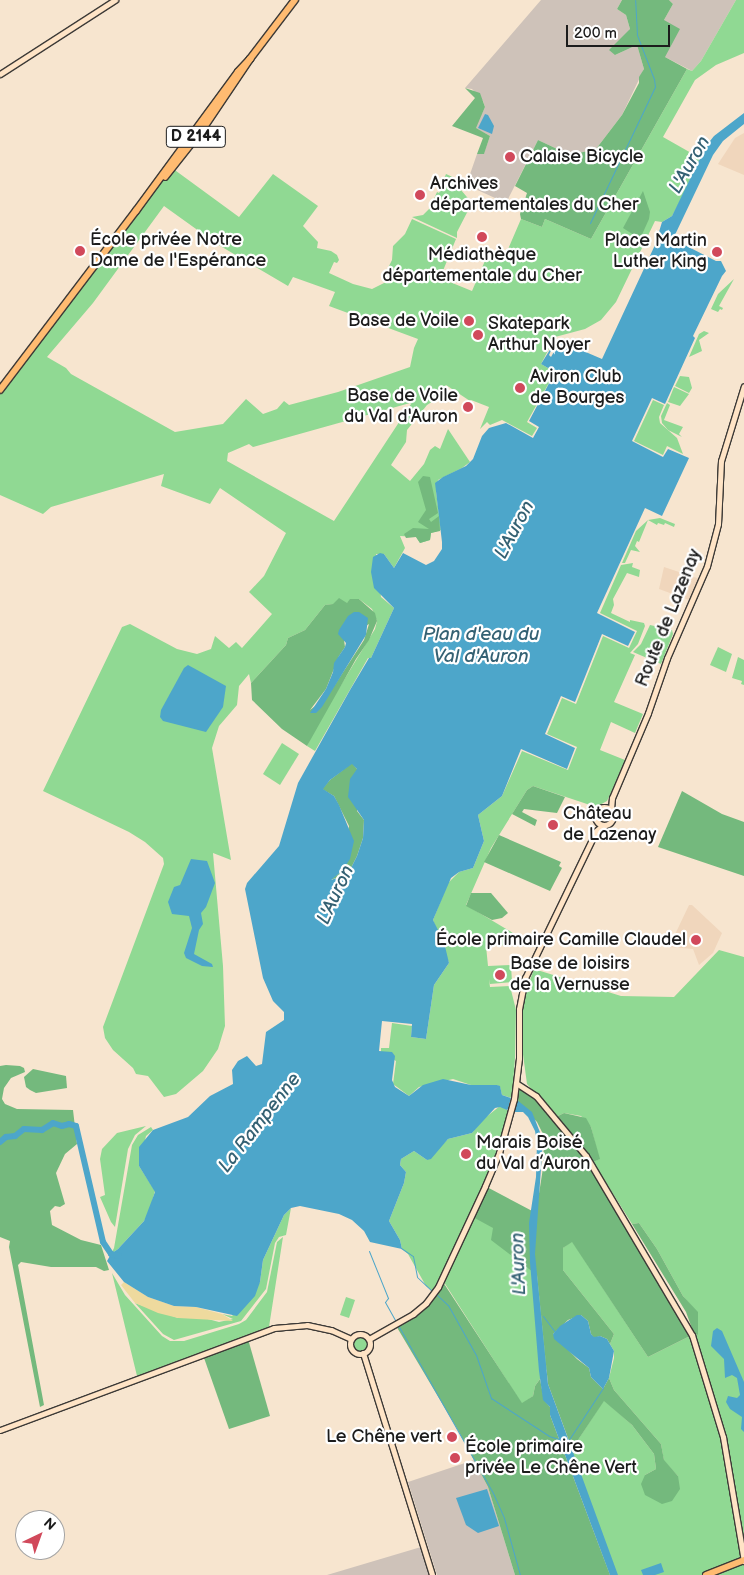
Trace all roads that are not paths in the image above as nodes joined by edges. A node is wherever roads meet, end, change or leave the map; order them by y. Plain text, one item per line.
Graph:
1 (115, 0) edge
2 (295, 0) edge
3 (0, 74) edge
4 (744, 386) edge
5 (0, 390) edge
6 (612, 798) junction
7 (604, 806) junction
8 (611, 809) junction
9 (596, 821) junction
10 (603, 825) junction
11 (596, 831) junction
12 (516, 1083) junction
13 (352, 1339) junction
14 (369, 1339) junction
15 (363, 1353) junction
16 (0, 1430) edge
17 (744, 1561) edge
18 (432, 1575) edge
19 (706, 1575) edge

1 - 3 street
2 - 5 main road, D 2144
4 - 6 street, Route de Lazenay
6 - 7 street, Route de Lazenay
6 - 8 street, Route de Lazenay
7 - 8 street
7 - 9 street
8 - 10 street
9 - 10 street
9 - 11 street
10 - 11 street
11 - 12 street
12 - 14 street
12 - 17 street
13 - 14 street
13 - 15 street
13 - 16 street
14 - 15 street
15 - 18 street
17 - 19 highway

